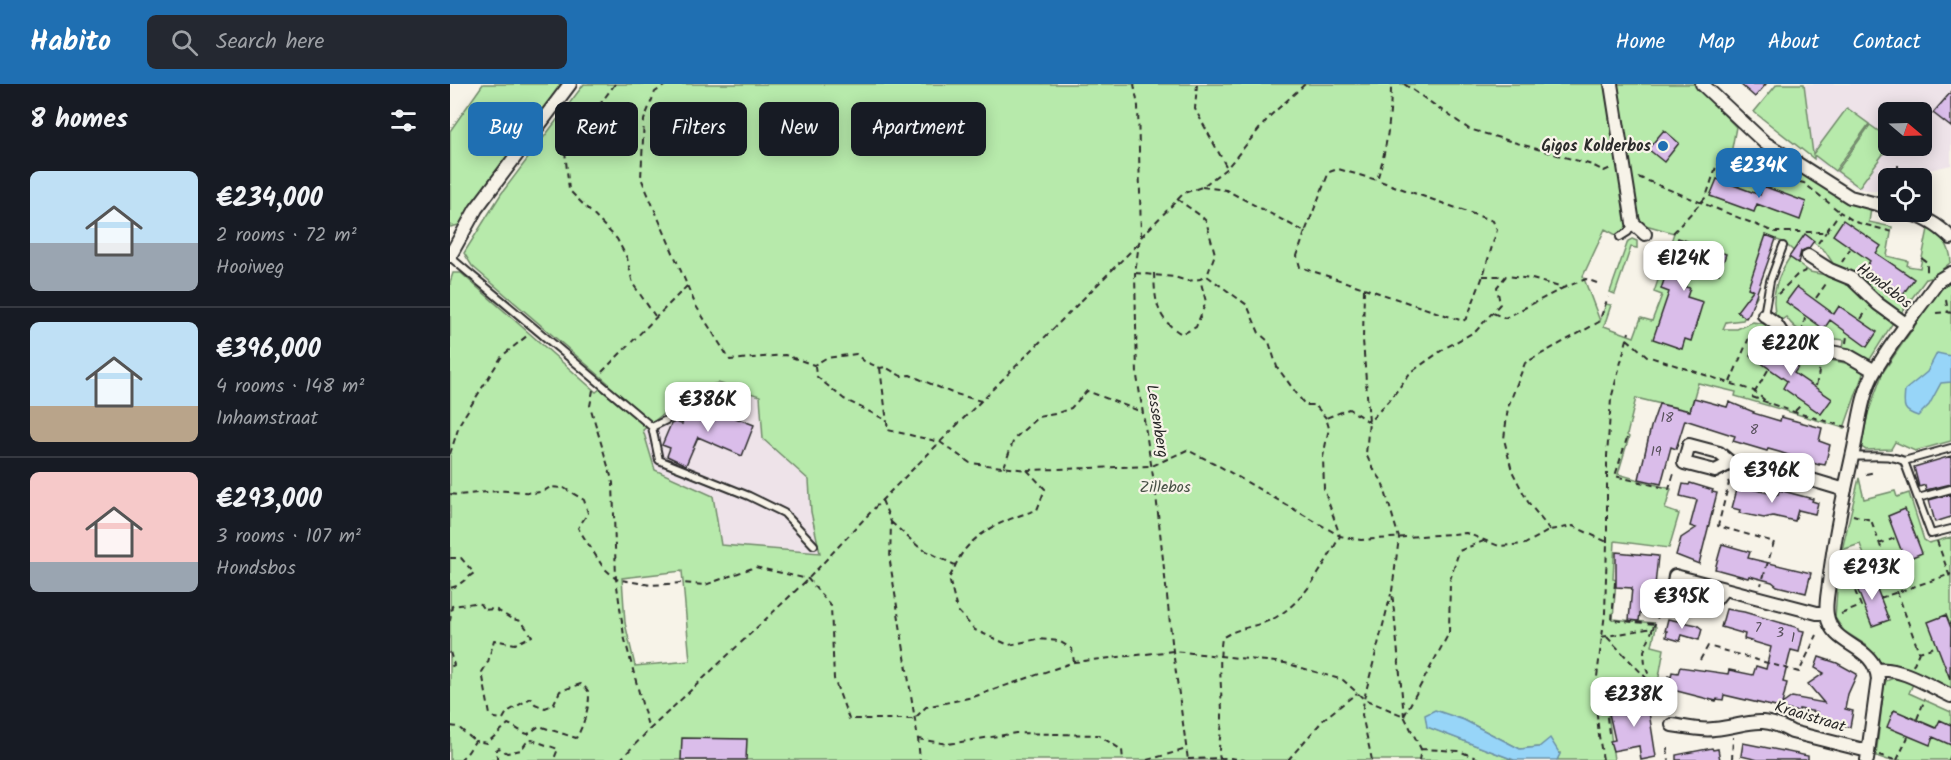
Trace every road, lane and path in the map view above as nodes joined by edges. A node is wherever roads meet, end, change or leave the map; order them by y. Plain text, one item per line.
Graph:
1 (570, 84) edge
2 (615, 84) edge
3 (667, 84) edge
4 (1134, 84) edge
5 (1197, 84) edge
6 (1305, 84) edge
7 (1391, 84) edge
8 (1404, 84) edge
9 (1611, 84) edge
10 (1702, 84) edge
11 (1623, 167) junction
12 (1227, 168) junction
13 (1743, 169) junction
14 (1377, 180) junction
15 (1202, 186) junction
16 (1739, 186) dead end
17 (1177, 200) junction
18 (1700, 202) junction
19 (1878, 204) edge
20 (1840, 212) junction
21 (1932, 222) edge
22 (1633, 223) junction
23 (1305, 232) junction
24 (1673, 232) dead end
25 (1826, 232) junction
26 (1893, 232) dead end
27 (1645, 234) dead end
28 (1141, 237) junction
29 (1620, 237) dead end
30 (1951, 238) edge
31 (1139, 243) junction
32 (1818, 243) dead end
33 (1783, 246) dead end
34 (1850, 249) dead end
35 (1808, 256) dead end
36 (450, 257) edge
37 (1921, 258) dead end
38 (1839, 265) dead end
39 (1807, 270) dead end
40 (1135, 273) junction
41 (1154, 273) junction
42 (1951, 273) edge
43 (1927, 274) dead end
44 (1207, 276) junction
45 (1483, 276) junction
46 (1506, 276) junction
47 (1832, 277) dead end
48 (1200, 279) junction
49 (1597, 283) dead end
50 (687, 286) junction
51 (1364, 288) junction
52 (1563, 288) junction
53 (1608, 297) dead end
54 (1774, 298) dead end
55 (1816, 298) dead end
56 (1946, 300) dead end
57 (1870, 305) dead end
58 (1950, 312) edge
59 (1492, 313) junction
60 (1936, 313) dead end
61 (1764, 315) joint
62 (656, 317) junction
63 (1805, 318) dead end
64 (1861, 319) dead end
65 (1755, 324) dead end
66 (1907, 325) junction
67 (535, 330) junction
68 (1629, 332) dead end
69 (1802, 333) dead end
70 (1627, 339) junction
71 (1821, 360) dead end
72 (814, 365) junction
73 (880, 368) junction
74 (1768, 370) dead end
75 (1875, 371) junction
76 (594, 380) junction
77 (1730, 382) junction
78 (1816, 386) dead end
79 (1754, 392) junction
80 (981, 401) junction
81 (704, 402) dead end
82 (1768, 404) junction
83 (1801, 405) dead end
84 (1142, 412) junction
85 (1794, 412) junction
86 (1326, 418) junction
87 (886, 420) junction
88 (1369, 422) junction
89 (652, 427) junction
90 (1850, 428) dead end
91 (1627, 438) dead end
92 (940, 442) junction
93 (1951, 448) edge
94 (1897, 449) dead end
95 (450, 454) edge
96 (1852, 456) junction
97 (1895, 457) junction
98 (1904, 461) junction
99 (1731, 463) dead end
100 (1152, 466) junction
101 (1004, 467) junction
102 (1027, 470) junction
103 (1675, 470) dead end
104 (1875, 472) dead end
105 (1866, 474) dead end
106 (1616, 476) junction
107 (1607, 477) junction
108 (1728, 480) dead end
109 (1951, 489) edge
110 (1845, 490) junction
111 (450, 494) edge
112 (1918, 498) junction
113 (882, 500) junction
114 (1850, 514) dead end
115 (891, 522) junction
116 (1951, 529) edge
117 (1550, 530) junction
118 (1340, 536) junction
119 (1399, 538) junction
120 (1895, 538) dead end
121 (1486, 540) junction
122 (1936, 540) dead end
123 (1607, 542) junction
124 (1880, 544) junction
125 (814, 545) dead end
126 (450, 558) edge
127 (956, 565) junction
128 (1847, 571) dead end
129 (1950, 575) edge
130 (616, 579) junction
131 (808, 579) junction
132 (1951, 580) edge
133 (1615, 582) dead end
134 (450, 588) edge
135 (1724, 589) dead end
136 (1392, 591) junction
137 (1759, 591) dead end
138 (1898, 593) junction
139 (1881, 598) dead end
140 (1663, 605) dead end
141 (1826, 613) junction
142 (1840, 615) dead end
143 (450, 621) edge
144 (1654, 626) junction
145 (1817, 635) dead end
146 (1605, 636) junction
147 (1601, 637) junction
148 (1935, 647) dead end
149 (1173, 651) junction
150 (450, 652) edge
151 (1919, 652) junction
152 (1219, 656) junction
153 (1700, 660) dead end
154 (1074, 662) junction
155 (450, 667) edge
156 (1877, 670) junction
157 (1911, 672) dead end
158 (1655, 687) junction
159 (1358, 693) junction
160 (1951, 696) edge
161 (1657, 698) dead end
162 (1364, 699) junction
163 (1925, 699) dead end
164 (1404, 716) junction
165 (914, 718) junction
166 (1917, 719) dead end
167 (1672, 725) dead end
168 (450, 726) edge
169 (649, 730) junction
170 (1609, 733) dead end
171 (1734, 734) dead end
172 (1908, 737) dead end
173 (918, 739) junction
174 (475, 741) junction
175 (1421, 748) junction
176 (1667, 748) dead end
177 (1187, 749) junction
178 (1869, 755) edge
179 (1951, 756) edge
180 (1188, 759) edge
181 (460, 760) edge
182 (499, 760) edge
183 (556, 760) edge
184 (620, 760) edge
185 (920, 760) edge
186 (1123, 760) edge
187 (1147, 760) edge
188 (1220, 760) edge
189 (1245, 760) edge
190 (1288, 760) edge
191 (1372, 760) edge
192 (1419, 760) edge
193 (1481, 760) edge
194 (1603, 760) edge
195 (1669, 760) edge
196 (1732, 760) edge
197 (1896, 760) edge
198 (1949, 760) edge

1 - 36 street
2 - 62 path
3 - 50 path
4 - 28 path, Lessenberg
5 - 12 path
6 - 12 path
7 - 14 path
8 - 11 path
9 - 11 street
10 - 19 street
11 - 18 path
11 - 22 street
12 - 15 path
13 - 16 path
13 - 18 path
13 - 20 path
14 - 23 path
14 - 45 path
15 - 17 path
15 - 23 path
17 - 28 path
17 - 44 path
18 - 24 path
18 - 25 path
20 - 25 path
20 - 26 path
21 - 30 street
22 - 27 street
22 - 29 lane
23 - 51 path
25 - 32 path
28 - 31 path, Lessenberg
31 - 40 path, Lessenberg
31 - 80 path
33 - 61 lane
34 - 38 path
35 - 66 street, Hondsbos
36 - 67 lane
37 - 43 path
39 - 54 path
40 - 41 path
40 - 84 path, Lessenberg
41 - 48 path
41 - 48 path
42 - 66 street, Hondsbos
44 - 48 path
44 - 86 path
45 - 46 path
45 - 51 path
46 - 52 path
46 - 59 path
47 - 55 path
49 - 52 path
50 - 62 path
50 - 72 path
51 - 88 path
52 - 59 path
53 - 117 path
56 - 58 path
57 - 64 path
58 - 60 path
59 - 88 path
61 - 75 street
62 - 76 path
63 - 69 path
65 - 77 path
66 - 75 street, Hondsbos
67 - 76 lane
67 - 95 path
68 - 70 path
70 - 77 path
70 - 107 path
71 - 78 path
72 - 73 path
72 - 87 path
73 - 80 path
73 - 87 path
74 - 79 path
75 - 96 street, Hondsbos
76 - 89 lane
76 - 130 path
77 - 79 path
79 - 82 path
79 - 82 path
80 - 92 path
81 - 89 lane
82 - 85 path
83 - 85 path
84 - 100 path, Lessenberg
84 - 101 path
85 - 90 path
86 - 88 path
86 - 118 path
87 - 92 path
88 - 119 path
89 - 125 lane
91 - 106 path
92 - 101 path
92 - 113 path
93 - 98 lane
94 - 97 lane
96 - 97 lane
96 - 110 street, Hondsbos
97 - 98 lane
98 - 112 lane
99 - 110 street
100 - 102 path
100 - 118 path
100 - 149 path, Lessenberg
101 - 102 path
102 - 127 path
103 - 106 path
104 - 105 path
106 - 107 path
107 - 123 path
108 - 137 path
109 - 112 lane
110 - 141 street, Hondsbos
111 - 130 path
112 - 116 lane
113 - 115 path
113 - 131 path
114 - 124 path
115 - 127 path
115 - 165 path
117 - 121 path
117 - 123 path
118 - 119 path
118 - 152 path
119 - 121 path
119 - 136 path
120 - 124 path
121 - 164 path
122 - 129 path
123 - 147 path
124 - 138 path
126 - 134 path
127 - 154 path
128 - 142 path
129 - 132 path
129 - 138 path
130 - 131 path
130 - 169 path
131 - 165 path
131 - 169 path
133 - 144 path
135 - 141 street
136 - 162 path
136 - 164 path
138 - 139 path
138 - 151 path
140 - 144 path
141 - 156 street
143 - 174 path
144 - 146 path
144 - 158 path
145 - 153 path
146 - 147 path
146 - 158 path
147 - 194 path
148 - 151 path
149 - 152 path
149 - 154 path
149 - 177 path, Lessenberg
150 - 155 path
151 - 157 path
152 - 159 path
152 - 188 path
154 - 165 path
156 - 160 street
156 - 178 street
158 - 161 path
158 - 170 path
159 - 162 path
159 - 190 path
162 - 164 path
162 - 191 path
163 - 166 path
164 - 175 path
165 - 173 path
167 - 178 street, Kraaistraat
168 - 174 path
169 - 184 path
171 - 196 path
172 - 197 path
173 - 185 path
173 - 186 path
174 - 181 path
175 - 192 path
175 - 193 path
176 - 195 path
177 - 180 path, Lessenberg
177 - 187 path
178 - 197 path
179 - 198 path
180 - 188 path
182 - 183 path
188 - 189 path

